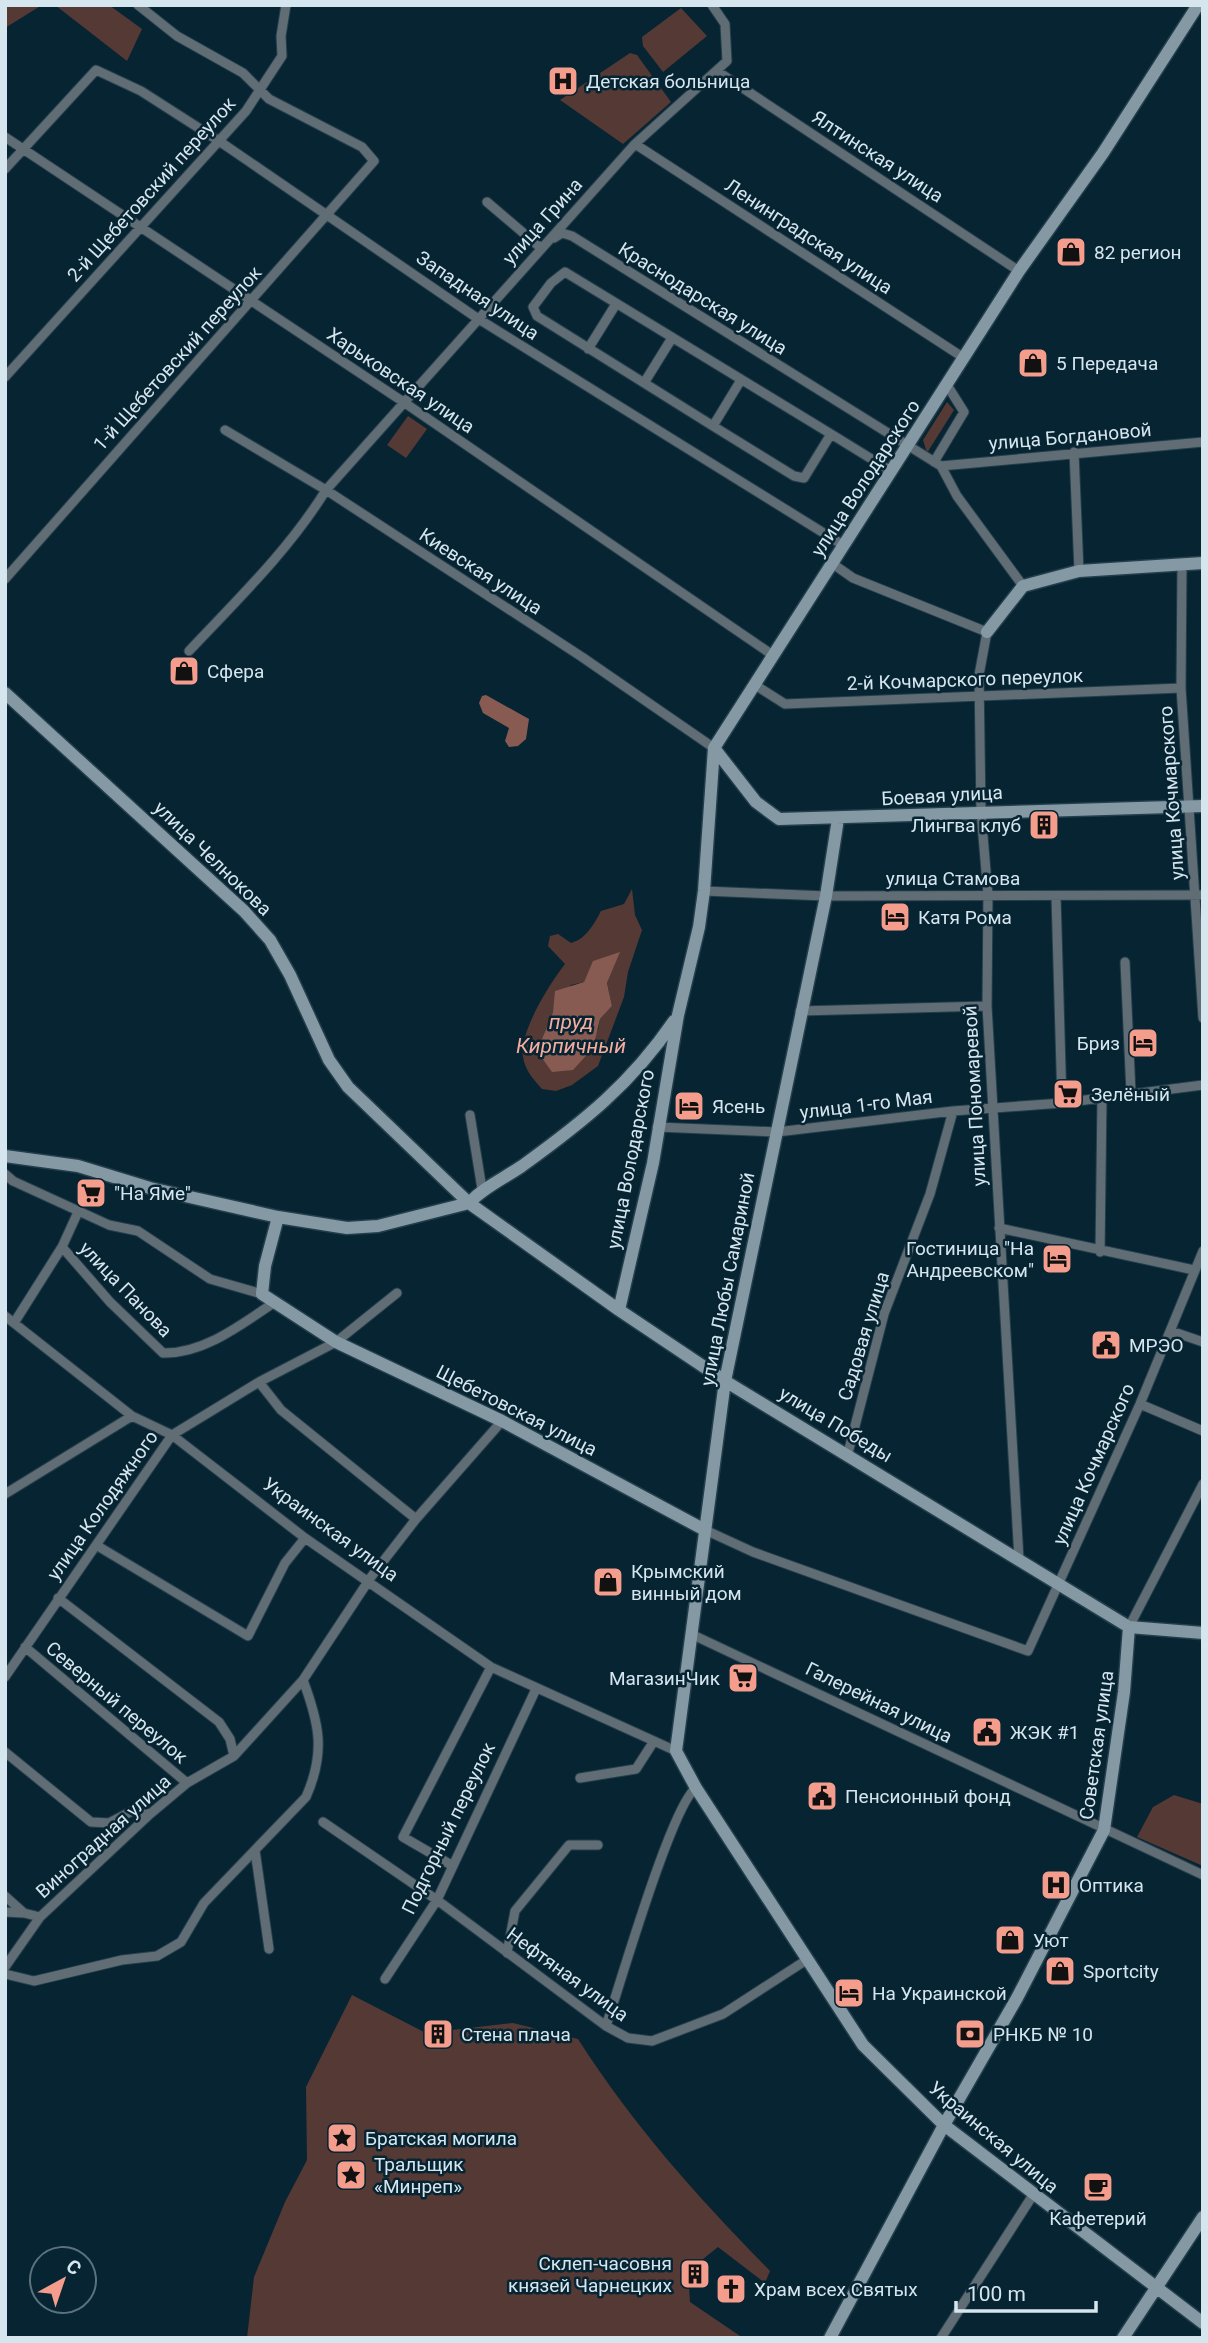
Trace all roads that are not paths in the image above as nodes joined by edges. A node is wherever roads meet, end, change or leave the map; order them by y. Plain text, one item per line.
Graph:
1 (138, 5) edge
2 (286, 5) edge
3 (712, 5) edge
4 (1198, 5) edge
5 (717, 71) junction
6 (260, 87) junction
7 (5, 137) edge
8 (219, 141) junction
9 (635, 144) junction
10 (23, 149) junction
11 (5, 169) edge
12 (487, 202) dead end
13 (328, 214) junction
14 (142, 227) junction
15 (541, 248) junction
16 (1019, 271) junction
17 (252, 301) junction
18 (617, 304) junction
19 (477, 318) junction
20 (672, 338) junction
21 (588, 349) junction
22 (964, 358) junction
23 (5, 377) edge
24 (741, 380) junction
25 (644, 383) junction
26 (947, 385) junction
27 (405, 403) junction
28 (713, 426) junction
29 (225, 430) dead end
30 (831, 434) junction
31 (1203, 442) edge
32 (907, 446) junction
33 (1074, 452) junction
34 (937, 464) junction
35 (891, 471) junction
36 (326, 490) junction
37 (843, 545) junction
38 (1203, 563) edge
39 (833, 564) junction
40 (1182, 565) junction
41 (1079, 571) junction
42 (5, 579) edge
43 (1023, 586) junction
44 (987, 632) junction
45 (189, 652) dead end
46 (774, 656) junction
47 (755, 685) junction
48 (1181, 688) junction
49 (5, 692) edge
50 (981, 695) junction
51 (714, 748) junction
52 (1203, 806) edge
53 (1187, 807) junction
54 (981, 812) junction
55 (838, 819) junction
56 (704, 891) junction
57 (988, 895) junction
58 (1200, 895) edge
59 (826, 896) junction
60 (1056, 896) junction
61 (1125, 962) dead end
62 (987, 1006) junction
63 (800, 1011) junction
64 (678, 1015) junction
65 (1203, 1018) edge
66 (1203, 1085) edge
67 (1130, 1093) junction
68 (1102, 1098) junction
69 (1062, 1103) junction
70 (991, 1109) junction
71 (953, 1111) junction
72 (470, 1115) dead end
73 (657, 1127) junction
74 (777, 1132) junction
75 (5, 1156) edge
76 (5, 1174) edge
77 (482, 1189) junction
78 (469, 1203) junction
79 (78, 1212) junction
80 (278, 1217) junction
81 (999, 1228) junction
82 (62, 1247) junction
83 (1203, 1251) edge
84 (1100, 1252) junction
85 (1194, 1270) junction
86 (397, 1293) dead end
87 (262, 1294) junction
88 (275, 1302) junction
89 (619, 1310) junction
90 (5, 1316) edge
91 (14, 1323) junction
92 (1171, 1331) junction
93 (336, 1342) junction
94 (1203, 1342) edge
95 (725, 1381) junction
96 (259, 1382) junction
97 (1140, 1404) junction
98 (132, 1416) junction
99 (502, 1421) junction
100 (1203, 1431) edge
101 (172, 1435) junction
102 (848, 1453) junction
103 (1203, 1484) edge
104 (5, 1494) edge
105 (416, 1519) junction
106 (703, 1529) junction
107 (305, 1538) junction
108 (96, 1545) junction
109 (1019, 1559) junction
110 (369, 1580) junction
111 (1058, 1583) junction
112 (58, 1598) junction
113 (1129, 1627) junction
114 (1203, 1633) edge
115 (691, 1634) junction
116 (25, 1647) junction
117 (1028, 1651) joint
118 (491, 1667) junction
119 (5, 1676) edge
120 (303, 1680) junction
121 (536, 1689) junction
122 (654, 1741) junction
123 (676, 1751) junction
124 (5, 1752) edge
125 (234, 1756) junction
126 (580, 1778) dead end
127 (187, 1783) junction
128 (696, 1788) junction
129 (150, 1814) junction
130 (323, 1822) dead end
131 (1104, 1830) junction
132 (598, 1845) dead end
133 (255, 1850) junction
134 (453, 1866) junction
135 (1203, 1875) edge
136 (5, 1896) edge
137 (436, 1900) junction
138 (5, 1912) edge
139 (24, 1913) junction
140 (40, 1917) junction
141 (269, 1949) dead end
142 (507, 1953) junction
143 (808, 1959) junction
144 (5, 1967) edge
145 (5, 1974) edge
146 (385, 1979) dead end
147 (606, 2026) junction
148 (944, 2125) junction
149 (1033, 2195) junction
150 (1203, 2217) edge
151 (1158, 2286) junction
152 (1203, 2323) edge
153 (830, 2338) edge
154 (941, 2338) edge
155 (1123, 2338) edge

1 - 6 street
2 - 6 street, 2-й Щебетовский переулок
3 - 5 street
4 - 16 main road, улица Володарского
5 - 9 street, улица Грина
5 - 16 street, Ялтинская улица
6 - 8 street, 2-й Щебетовский переулок
6 - 13 street, 1-й Щебетовский переулок
7 - 10 street, Харьковская улица
8 - 10 street, Западная улица
8 - 13 street, Западная улица
8 - 14 street, 2-й Щебетовский переулок
9 - 15 street, улица Грина
9 - 22 street, Ленинградская улица
10 - 11 street
10 - 14 street, Харьковская улица
12 - 15 street
13 - 17 street, 1-й Щебетовский переулок
13 - 19 street, Западная улица
14 - 17 street, Харьковская улица
14 - 23 street, 2-й Щебетовский переулок
15 - 19 street, улица Грина
15 - 32 street, Краснодарская улица
16 - 22 main road, улица Володарского
17 - 27 street, Харьковская улица
17 - 42 street, 1-й Щебетовский переулок
18 - 20 street
18 - 21 street
18 - 21 street
19 - 27 street, улица Грина
19 - 37 street, Западная улица
20 - 24 street
20 - 25 street
21 - 25 street
22 - 26 main road, улица Володарского
24 - 28 street
24 - 30 street
25 - 28 street
26 - 32 main road, улица Володарского
26 - 34 street
27 - 36 street, улица Грина
27 - 46 street, Харьковская улица
28 - 30 street
29 - 36 street, Киевская улица
30 - 35 street
31 - 33 street, улица Богдановой
32 - 34 street
32 - 35 main road, улица Володарского
33 - 34 street, улица Богдановой
33 - 41 street
34 - 43 street
35 - 37 main road, улица Володарского
36 - 45 street, улица Грина
36 - 51 street, Киевская улица
37 - 39 main road, улица Володарского
38 - 40 main road
39 - 44 street
39 - 46 main road, улица Володарского
40 - 41 main road
40 - 48 street, улица Кочмарского
41 - 43 main road
43 - 44 main road
44 - 50 street, улица Пономаревой
46 - 47 main road, улица Володарского
47 - 50 street, 2-й Кочмарского переулок
47 - 51 main road, улица Володарского
48 - 50 street, 2-й Кочмарского переулок
48 - 53 street, улица Кочмарского
49 - 78 main road, улица Челнокова
50 - 54 street, улица Пономаревой
51 - 55 main road, Боевая улица
51 - 56 main road, улица Володарского
52 - 53 main road, Боевая улица
53 - 54 main road, Боевая улица
53 - 58 street, улица Кочмарского
54 - 55 main road, Боевая улица
54 - 57 street, улица Пономаревой
55 - 59 main road, улица Любы Самариной
56 - 59 street, улица Стамова
56 - 64 main road, улица Володарского
57 - 59 street, улица Стамова
57 - 60 street, улица Стамова
57 - 62 street, улица Пономаревой
58 - 60 street, улица Стамова
58 - 65 street, улица Кочмарского
59 - 63 main road, улица Любы Самариной
60 - 69 street
61 - 67 street
62 - 63 street
62 - 70 street, улица Пономаревой
63 - 74 main road, улица Любы Самариной
64 - 73 main road, улица Володарского
64 - 77 main road, улица Володарского
66 - 67 street, улица 1-го Мая
67 - 68 street, улица 1-го Мая
68 - 69 street, улица 1-го Мая
68 - 84 street
69 - 70 street, улица 1-го Мая
70 - 71 street, улица 1-го Мая
70 - 81 street, улица Пономаревой
71 - 74 street, улица 1-го Мая
71 - 102 street, Садовая улица
72 - 77 street
73 - 74 street, улица 1-го Мая
73 - 89 main road, улица Володарского
74 - 95 main road, улица Любы Самариной
75 - 80 main road
76 - 79 street, Щебетовская улица
77 - 78 main road, улица Володарского
78 - 80 main road
78 - 89 main road, улица Победы
79 - 82 street, улица Панова
79 - 87 street, Щебетовская улица
80 - 87 main road
81 - 84 street
81 - 109 street, улица Пономаревой
82 - 88 street, улица Панова
82 - 91 street
83 - 85 street, улица Кочмарского
84 - 85 street
85 - 92 street, улица Кочмарского
86 - 93 street, улица Колодяжного
87 - 88 main road, Щебетовская улица
88 - 93 main road, Щебетовская улица
89 - 95 main road, улица Победы
90 - 91 street, Украинская улица
91 - 98 street, Украинская улица
92 - 94 street
92 - 97 street, улица Кочмарского
93 - 96 street, улица Колодяжного
93 - 99 main road, Щебетовская улица
95 - 102 main road, улица Победы
95 - 106 main road, улица Любы Самариной
96 - 101 street, улица Колодяжного
96 - 105 street
97 - 100 street
97 - 111 street, улица Кочмарского
98 - 101 street, Украинская улица
98 - 104 street
99 - 105 street, Виноградная улица
99 - 106 main road, Щебетовская улица
101 - 107 street, Украинская улица
101 - 108 street, улица Колодяжного
102 - 109 main road, улица Победы
103 - 113 street, Советская улица
105 - 110 street, Виноградная улица
106 - 115 main road, улица Любы Самариной
106 - 117 street, Щебетовская улица
107 - 108 street
107 - 110 street, Украинская улица
108 - 112 street, улица Колодяжного
109 - 111 main road, улица Победы
110 - 118 street, Украинская улица
110 - 120 street, Виноградная улица
111 - 113 main road, улица Победы
111 - 117 street, улица Кочмарского
112 - 116 street, улица Колодяжного
112 - 125 street
113 - 114 main road, улица Победы
113 - 131 main road, Советская улица
115 - 123 main road, улица Любы Самариной
115 - 131 street, Галерейная улица
116 - 119 street, улица Колодяжного
116 - 127 street, Северный переулок
118 - 121 street, Украинская улица
118 - 134 street
120 - 125 street, Виноградная улица
120 - 133 street
121 - 122 street, Украинская улица
121 - 134 street, Подгорный переулок
122 - 123 street, Украинская улица
122 - 126 street
123 - 128 main road, Украинская улица
124 - 129 street
125 - 127 street, Виноградная улица
127 - 129 street, Виноградная улица
128 - 143 main road, Украинская улица
128 - 147 street
129 - 140 street, Виноградная улица
130 - 137 street, Нефтяная улица
131 - 135 street, Галерейная улица
131 - 148 main road, Советская улица
132 - 142 street
133 - 141 street
133 - 145 street
134 - 137 street, Подгорный переулок
136 - 139 street
137 - 142 street, Нефтяная улица
137 - 146 street, Подгорный переулок
138 - 139 street
139 - 140 street
140 - 144 street, Виноградная улица
142 - 147 street, Нефтяная улица
143 - 147 street, Нефтяная улица
143 - 148 main road, Украинская улица
148 - 149 main road, Украинская улица
148 - 153 main road, Советская улица
149 - 151 main road, Украинская улица
149 - 154 street
150 - 151 main road
151 - 152 main road, Украинская улица
151 - 155 main road

